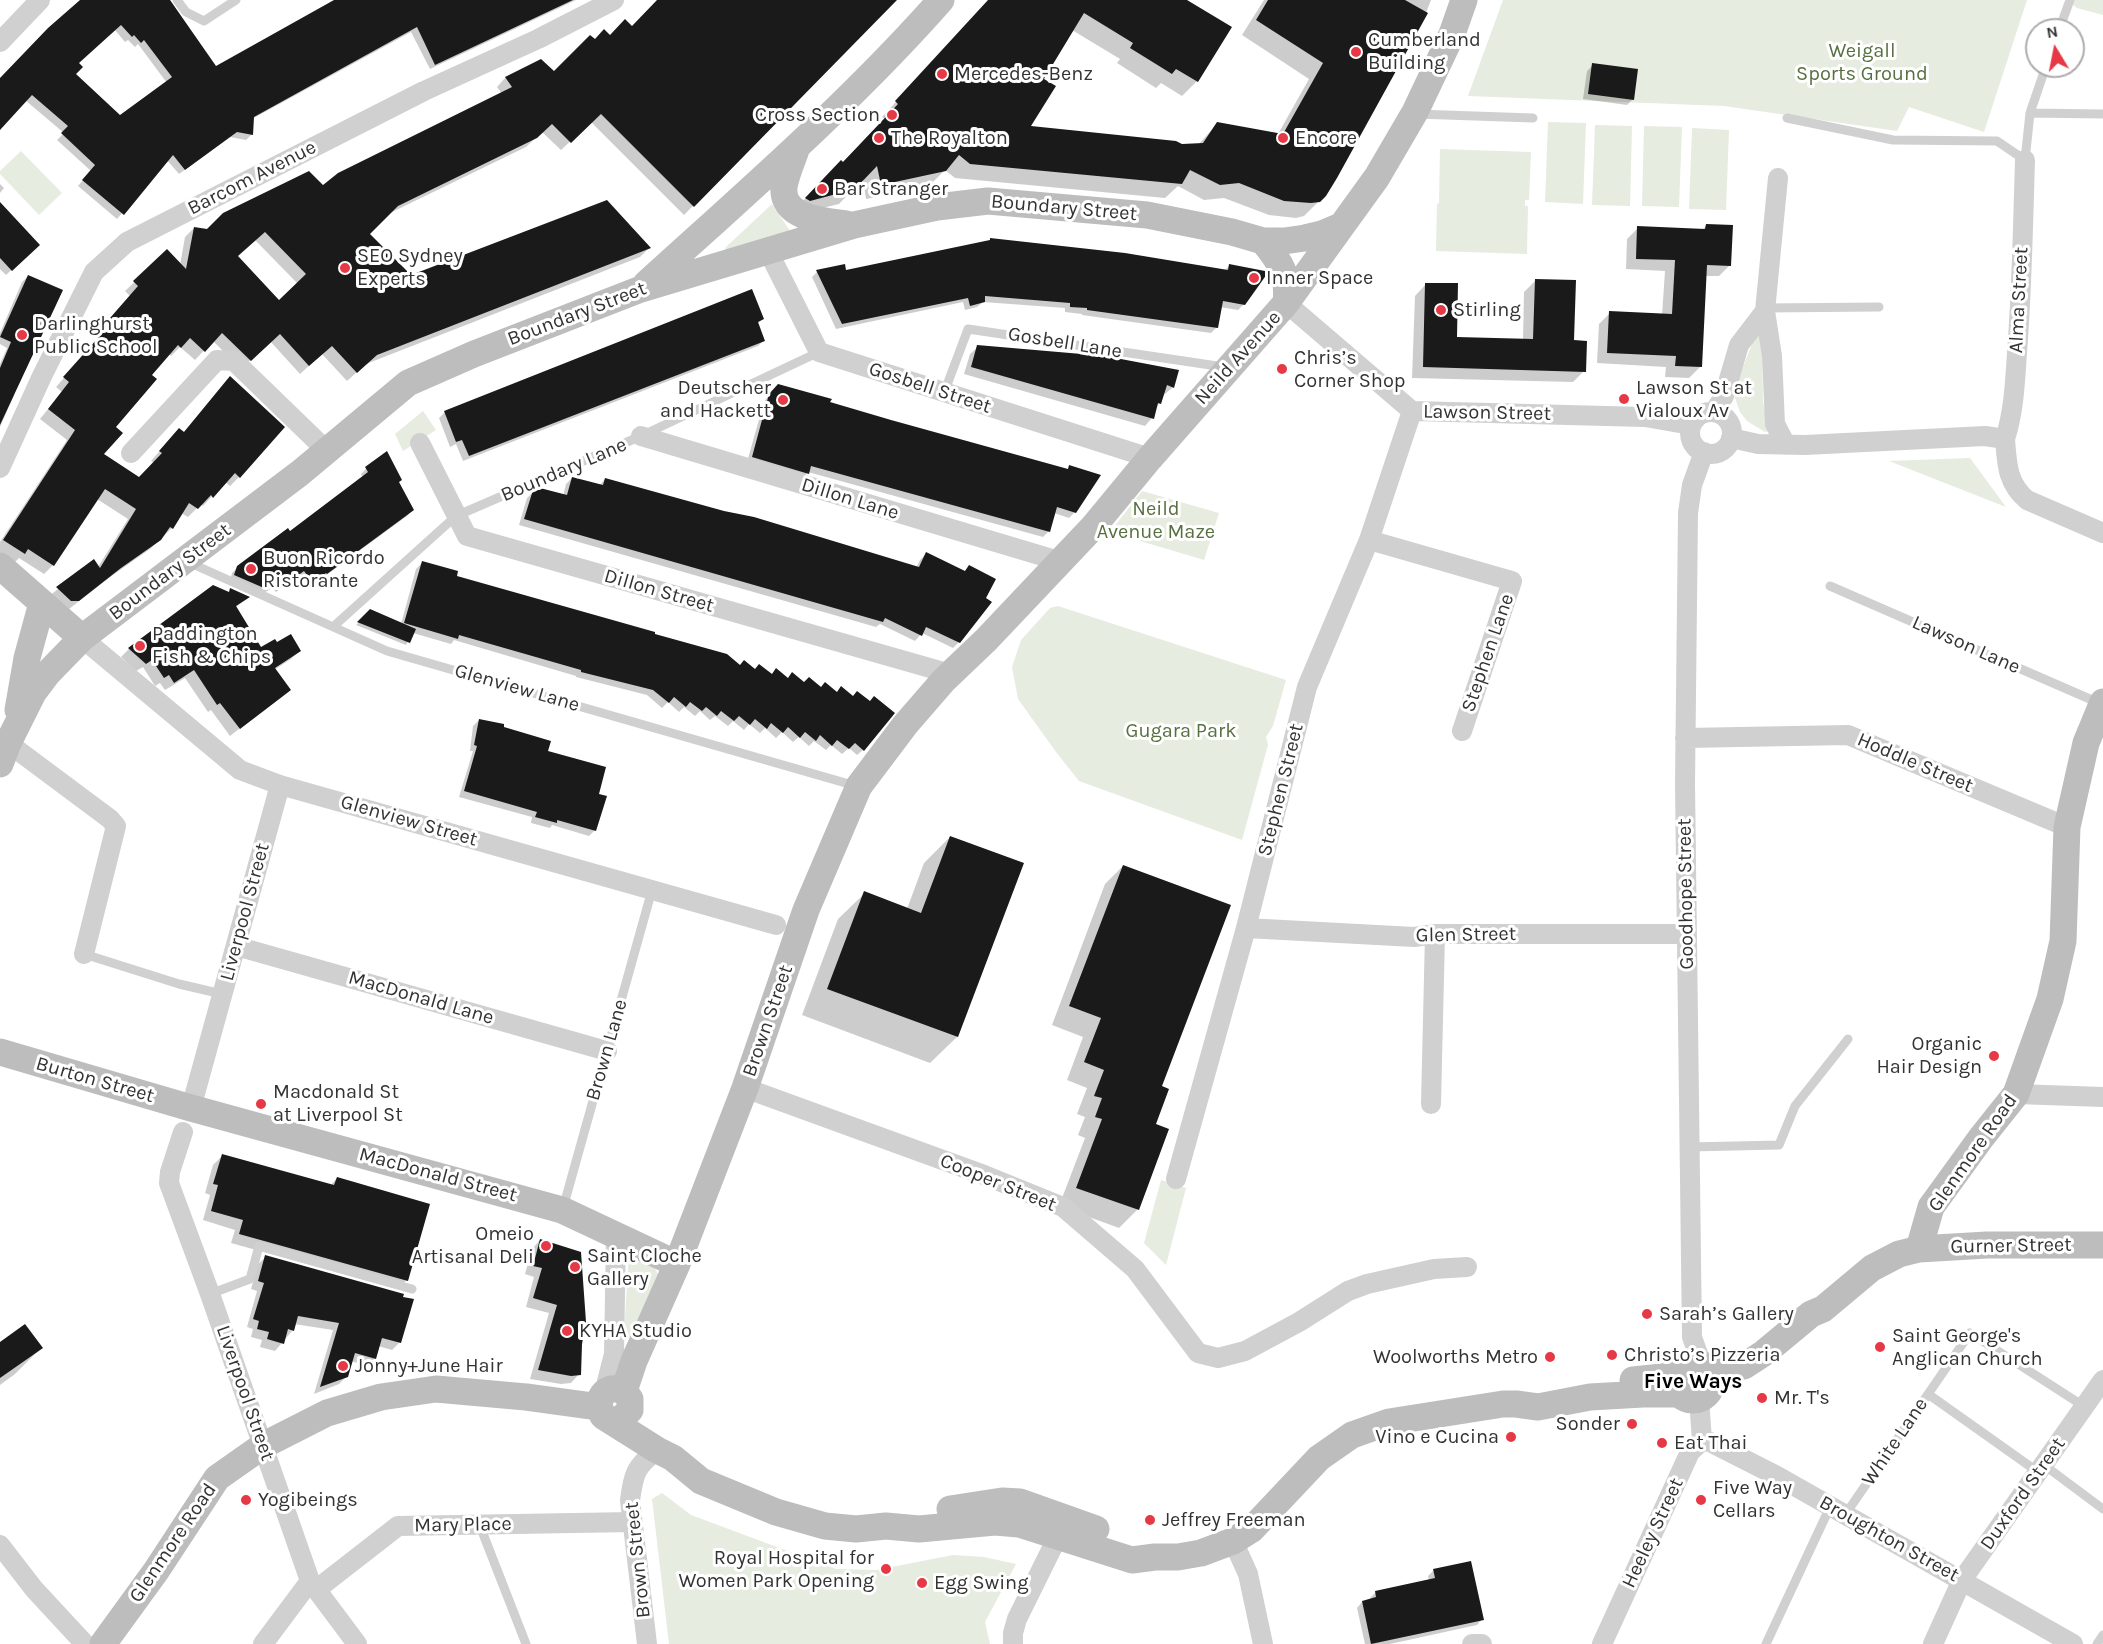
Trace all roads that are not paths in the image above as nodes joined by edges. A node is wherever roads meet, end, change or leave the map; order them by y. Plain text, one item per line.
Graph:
1 (40, 0) edge
2 (177, 0) edge
3 (236, 0) edge
4 (614, 0) edge
5 (941, 0) edge
6 (1464, 0) edge
7 (2070, 0) edge
8 (2063, 18) edge
9 (0, 42) edge
10 (2042, 78) edge
11 (2030, 113) junction
12 (1414, 114) junction
13 (2103, 114) edge
14 (1533, 118) dead end
15 (1787, 118) dead end
16 (798, 145) junction
17 (2025, 160) junction
18 (1778, 178) dead end
19 (854, 225) junction
20 (1341, 226) junction
21 (1263, 241) junction
22 (768, 251) junction
23 (641, 289) junction
24 (1286, 303) junction
25 (1879, 307) dead end
26 (1765, 310) junction
27 (819, 352) junction
28 (1229, 368) junction
29 (944, 393) junction
30 (1412, 411) junction
31 (1714, 412) junction
32 (1691, 425) junction
33 (641, 436) junction
34 (1731, 438) junction
35 (2005, 439) junction
36 (420, 443) dead end
37 (1786, 444) junction
38 (327, 451) junction
39 (1704, 452) junction
40 (131, 453) dead end
41 (1150, 458) junction
42 (0, 468) edge
43 (456, 516) junction
44 (2103, 532) edge
45 (1369, 540) junction
46 (185, 561) junction
47 (1059, 561) junction
48 (0, 566) edge
49 (1830, 586) dead end
50 (42, 603) junction
51 (334, 626) junction
52 (82, 638) junction
53 (951, 674) junction
54 (2102, 703) edge
55 (1462, 730) dead end
56 (1685, 738) junction
57 (8, 744) edge
58 (280, 785) junction
59 (859, 786) junction
60 (2067, 827) junction
61 (652, 890) junction
62 (776, 925) dead end
63 (1246, 928) junction
64 (1435, 934) junction
65 (1686, 934) junction
66 (236, 946) junction
67 (84, 954) joint
68 (222, 994) junction
69 (1848, 1039) dead end
70 (607, 1051) junction
71 (0, 1052) edge
72 (746, 1088) junction
73 (2016, 1094) junction
74 (2103, 1097) edge
75 (1431, 1104) dead end
76 (187, 1120) junction
77 (1689, 1147) junction
78 (1176, 1179) dead end
79 (562, 1210) junction
80 (616, 1234) junction
81 (2103, 1245) edge
82 (1919, 1249) junction
83 (676, 1264) junction
84 (1467, 1267) dead end
85 (412, 1289) dead end
86 (210, 1294) junction
87 (2103, 1380) edge
88 (1694, 1392) junction
89 (1928, 1394) junction
90 (614, 1404) junction
91 (2085, 1407) junction
92 (264, 1445) junction
93 (657, 1450) junction
94 (2041, 1469) junction
95 (2103, 1509) edge
96 (1838, 1511) junction
97 (632, 1522) junction
98 (480, 1526) junction
99 (886, 1526) junction
100 (1058, 1536) junction
101 (1233, 1541) junction
102 (0, 1545) edge
103 (1155, 1557) junction
104 (1962, 1580) junction
105 (313, 1585) junction
106 (2103, 1635) edge
107 (85, 1644) edge
108 (103, 1644) edge
109 (263, 1644) edge
110 (357, 1644) edge
111 (526, 1644) edge
112 (647, 1644) edge
113 (1013, 1644) edge
114 (1263, 1644) edge
115 (1472, 1644) edge
116 (1482, 1644) edge
117 (1602, 1644) edge
118 (1766, 1644) edge
119 (1933, 1644) edge
120 (2073, 1644) edge
121 (2097, 1644) edge

1 - 9 street
2 - 3 lane
4 - 42 street, Barcom Avenue
5 - 16 street
6 - 12 street, Neild Avenue
7 - 8 lane
10 - 11 lane
11 - 13 lane
11 - 17 lane
12 - 14 lane
12 - 20 street, Neild Avenue
15 - 17 lane
16 - 19 street
16 - 23 street
17 - 35 street, Alma Street
18 - 26 street
19 - 21 street, Boundary Street
19 - 22 street, Boundary Street
20 - 21 street, Boundary Street
20 - 24 street, Neild Avenue
21 - 24 street
22 - 23 street, Boundary Street
22 - 27 street
23 - 38 street, Boundary Street
24 - 28 street, Neild Avenue
24 - 30 street, Lawson Street
25 - 26 lane
26 - 31 street
26 - 37 street
27 - 29 street, Gosbell Street
27 - 33 lane, Boundary Lane
28 - 29 lane, Gosbell Lane
28 - 41 street, Neild Avenue
29 - 41 street, Gosbell Street
30 - 32 street, Lawson Street
30 - 45 street, Stephen Street
31 - 32 street
31 - 34 street
32 - 39 street
33 - 43 lane, Boundary Lane
33 - 47 street, Dillon Lane
34 - 37 street
34 - 39 street
35 - 37 street
35 - 44 street
36 - 43 street, Dillon Street
38 - 40 street
38 - 46 street, Boundary Street
39 - 56 street, Goodhope Street
41 - 47 street, Neild Avenue
43 - 51 lane, Boundary Lane
43 - 53 street, Dillon Street
45 - 55 street, Stephen Lane
45 - 63 street, Stephen Street
46 - 51 lane, Glenview Lane
46 - 52 street, Boundary Street
47 - 53 street, Neild Avenue
48 - 50 street
49 - 54 lane, Lawson Lane
50 - 52 street
50 - 57 street
51 - 59 lane, Glenview Lane
52 - 57 street, Boundary Street
52 - 58 street, Glenview Street
53 - 59 street, Brown Street
54 - 60 street, Glenmore Road
56 - 60 street, Hoddle Street
56 - 65 street, Goodhope Street
57 - 67 street
58 - 61 street, Glenview Street
58 - 66 street, Liverpool Street
59 - 72 street, Brown Street
60 - 73 street, Glenmore Road
61 - 62 street, Glenview Street
61 - 70 lane, Brown Lane
63 - 64 street, Glen Street
63 - 78 street, Stephen Street
64 - 65 street, Glen Street
64 - 75 street
65 - 77 street, Goodhope Street
66 - 68 street, Liverpool Street
66 - 70 street, MacDonald Lane
67 - 68 lane
68 - 76 street, Liverpool Street
69 - 77 lane
70 - 79 lane, Brown Lane
71 - 76 street, Burton Street
72 - 83 street, Brown Street
72 - 84 street, Cooper Street
73 - 74 street
73 - 82 street, Glenmore Road
76 - 79 street, MacDonald Street
76 - 86 street, Liverpool Street
77 - 88 street, Goodhope Street
79 - 80 street, MacDonald Street
80 - 83 street, MacDonald Street
80 - 90 street
81 - 82 street, Gurner Street
82 - 88 street
83 - 90 street, Brown Street
85 - 86 lane
86 - 92 street, Liverpool Street
87 - 91 street, Duxford Street
88 - 96 street, Broughton Street
88 - 101 street
88 - 117 street, Heeley Street
89 - 91 lane, White Lane
89 - 94 lane
89 - 96 lane, White Lane
90 - 92 street, Glenmore Road
90 - 93 street
91 - 94 street, Duxford Street
92 - 105 street, Liverpool Street
92 - 108 street, Glenmore Road
93 - 97 street, Brown Street
93 - 99 street
94 - 95 lane
94 - 104 street, Duxford Street
96 - 104 street, Broughton Street
96 - 118 lane, White Lane
97 - 98 street, Mary Place
97 - 112 street, Brown Street
98 - 105 street, Mary Place
98 - 111 lane
99 - 100 street
99 - 103 street
100 - 103 street
100 - 113 street
101 - 103 street
101 - 114 street
102 - 107 street
104 - 119 street, Duxford Street
104 - 120 street, Broughton Street
105 - 109 street, Mary Place
105 - 110 street, Liverpool Street
106 - 121 lane
115 - 116 street

